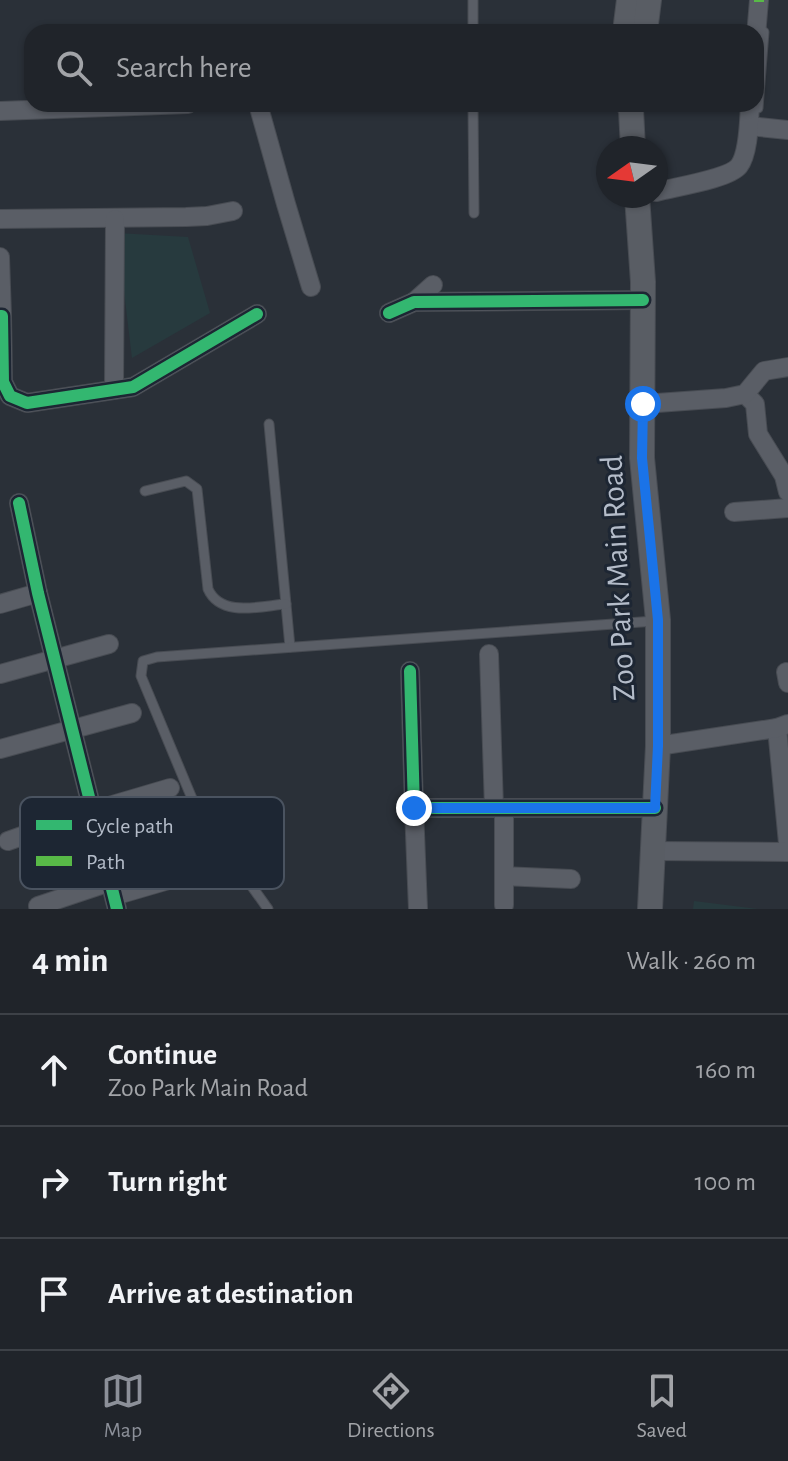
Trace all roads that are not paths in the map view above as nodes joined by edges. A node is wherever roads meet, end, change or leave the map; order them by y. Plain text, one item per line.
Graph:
1 (473, 0) edge
2 (629, 0) edge
3 (649, 0) edge
4 (759, 0) edge
5 (767, 0) edge
6 (473, 24) edge
7 (626, 24) edge
8 (646, 24) edge
9 (757, 24) edge
10 (764, 24) edge
11 (24, 110) edge
12 (0, 111) edge
13 (260, 112) edge
14 (473, 112) edge
15 (631, 112) edge
16 (752, 112) edge
17 (749, 126) junction
18 (788, 130) edge
19 (632, 136) edge
20 (668, 189) edge
21 (638, 208) edge
22 (233, 211) dead end
23 (474, 213) dead end
24 (0, 219) edge
25 (115, 219) junction
26 (0, 257) edge
27 (433, 285) dead end
28 (311, 287) dead end
29 (643, 300) junction
30 (414, 302) junction
31 (389, 313) dead end
32 (257, 314) dead end
33 (1, 316) edge
34 (788, 367) edge
35 (114, 390) junction
36 (745, 394) junction
37 (643, 404) junction
38 (269, 424) dead end
39 (145, 491) dead end
40 (788, 492) edge
41 (19, 503) dead end
42 (788, 508) edge
43 (734, 512) dead end
44 (38, 593) junction
45 (0, 604) edge
46 (286, 604) junction
47 (658, 620) junction
48 (109, 644) dead end
49 (290, 647) junction
50 (489, 654) dead end
51 (55, 660) junction
52 (410, 671) dead end
53 (0, 674) edge
54 (132, 713) dead end
55 (783, 726) edge
56 (73, 729) junction
57 (658, 746) junction
58 (0, 749) edge
59 (170, 788) dead end
60 (89, 797) edge
61 (139, 797) edge
62 (191, 797) edge
63 (414, 808) junction
64 (499, 808) junction
65 (655, 808) junction
66 (20, 837) edge
67 (8, 841) dead end
68 (788, 843) edge
69 (653, 851) junction
70 (788, 852) edge
71 (504, 876) junction
72 (571, 879) dead end
73 (135, 889) edge
74 (254, 889) edge
75 (114, 895) edge
76 (504, 905) dead end
77 (38, 906) dead end
78 (268, 909) edge
79 (418, 909) edge
80 (650, 909) edge

1 - 6 lane
2 - 7 main road
3 - 8 main road
4 - 9 street
5 - 10 lane
11 - 12 street
13 - 28 street
14 - 23 lane
15 - 19 main road
16 - 17 street
17 - 18 street
17 - 20 street
21 - 29 main road, Zoo Park Main Road
22 - 25 street
24 - 25 street
25 - 35 street
26 - 33 street
27 - 30 street
29 - 30 street
29 - 37 main road, Zoo Park Main Road
30 - 31 street
32 - 35 street
33 - 35 street
34 - 36 street
36 - 37 street
36 - 40 street
37 - 47 main road, Zoo Park Main Road
38 - 46 lane
39 - 46 lane
41 - 44 street
42 - 43 street
44 - 45 street
44 - 51 street
46 - 49 lane
47 - 49 lane
47 - 57 main road, Zoo Park Main Road
48 - 51 street
49 - 62 lane
50 - 64 street
51 - 53 street
51 - 56 street
52 - 63 street
54 - 56 street
55 - 57 street
55 - 68 street
56 - 58 street
56 - 60 street
57 - 65 main road, Zoo Park Main Road
59 - 61 street
63 - 64 street
63 - 79 street
64 - 65 street
64 - 71 street
65 - 69 main road, Zoo Park Main Road
66 - 67 street
69 - 70 street
69 - 80 main road, Zoo Park Main Road
71 - 72 street
71 - 76 street
73 - 75 street
74 - 78 lane
75 - 77 street

